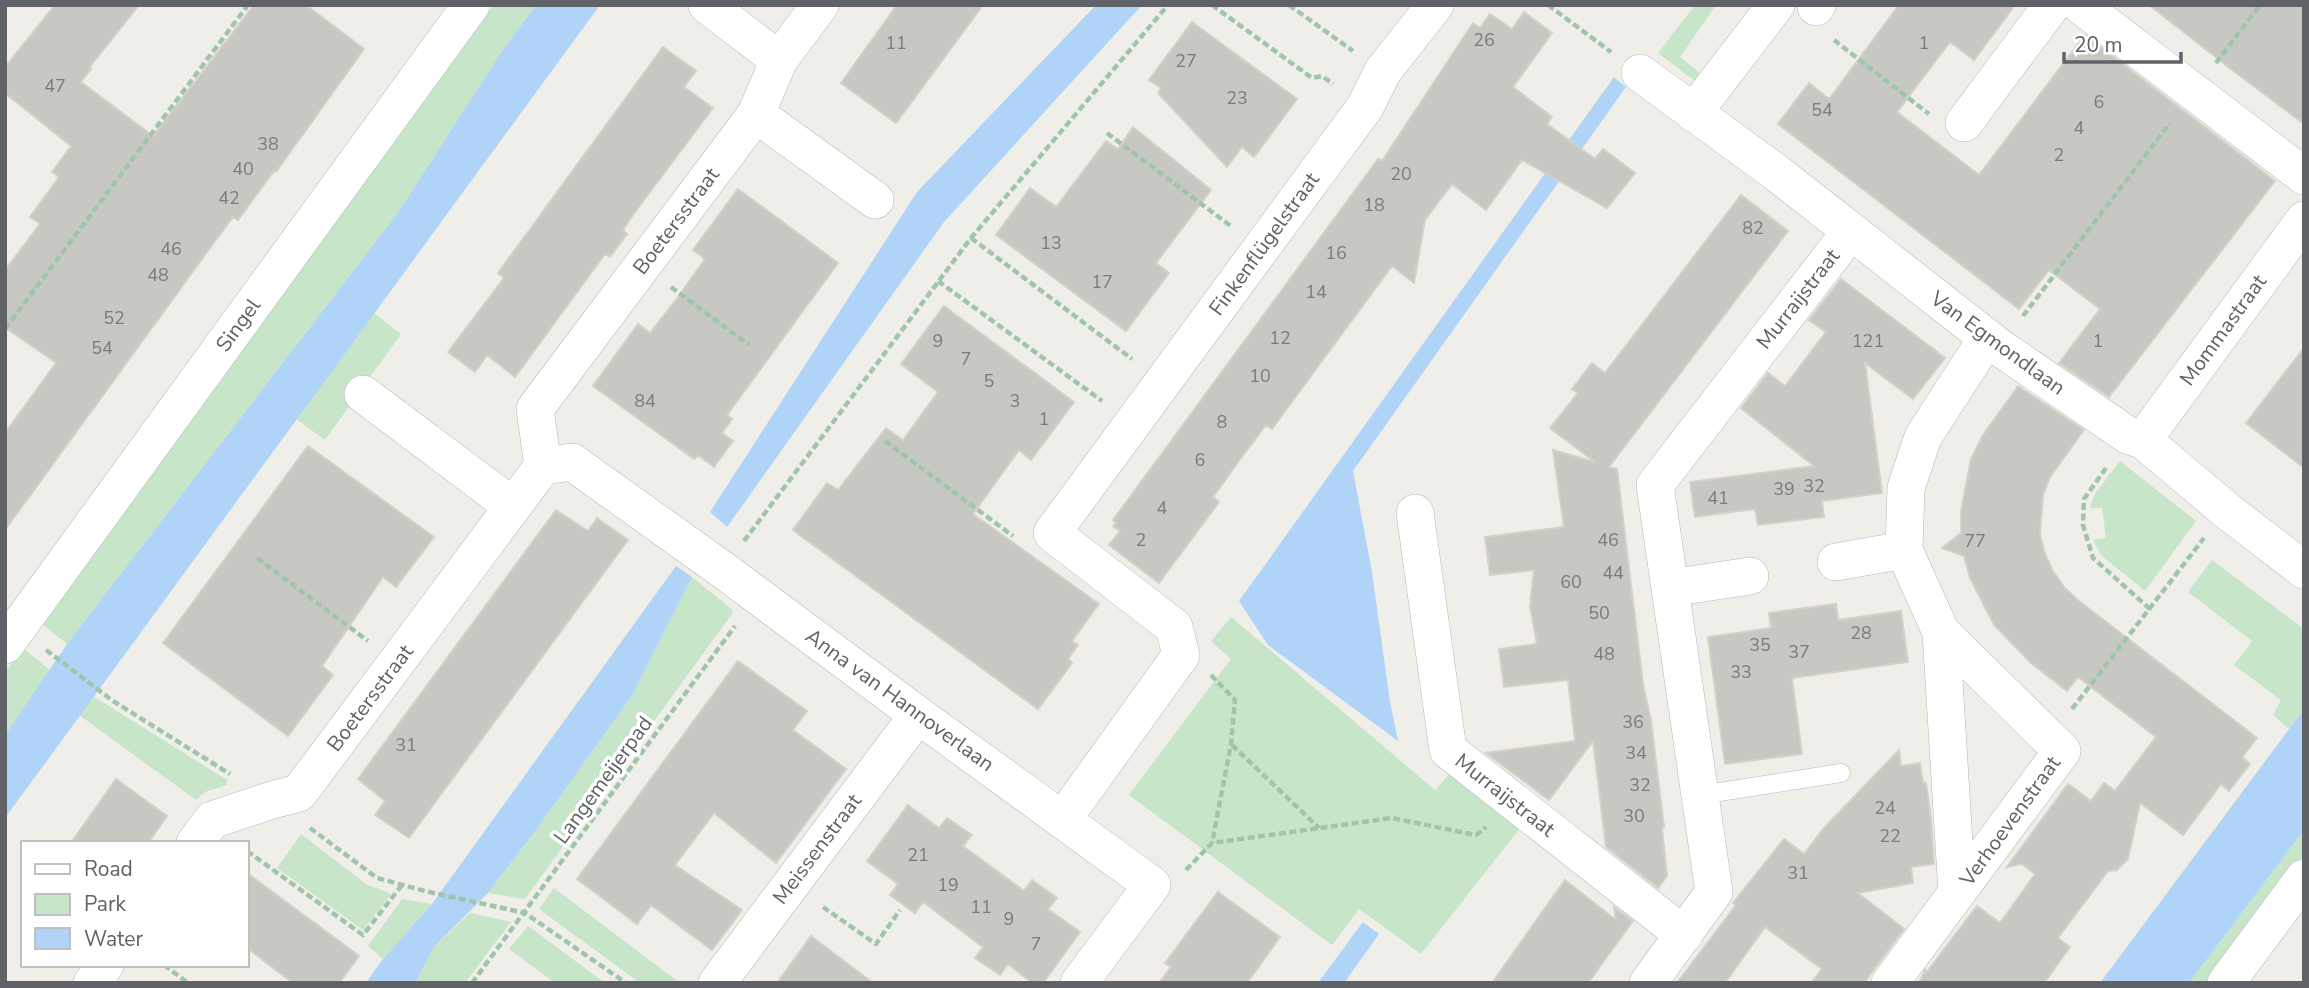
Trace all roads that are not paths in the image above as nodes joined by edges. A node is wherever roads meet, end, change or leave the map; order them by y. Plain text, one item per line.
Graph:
1 (471, 5) edge
2 (707, 5) edge
3 (820, 5) edge
4 (1435, 5) edge
5 (1776, 5) edge
6 (2052, 5) edge
7 (2080, 5) edge
8 (779, 60) junction
9 (1640, 73) road end
10 (1693, 113) junction
11 (756, 114) junction
12 (1964, 122) road end
13 (2304, 176) edge
14 (875, 200) dead end
15 (2304, 220) edge
16 (1851, 231) junction
17 (1993, 342) junction
18 (363, 394) dead end
19 (2136, 438) junction
20 (543, 466) junction
21 (512, 506) junction
22 (1415, 513) dead end
23 (1904, 550) junction
24 (1836, 562) dead end
25 (2304, 570) edge
26 (1750, 576) dead end
27 (1670, 588) junction
28 (1941, 632) junction
29 (5, 645) edge
30 (918, 715) junction
31 (1841, 773) dead end
32 (1700, 795) junction
33 (1063, 819) junction
34 (196, 841) edge
35 (2304, 878) edge
36 (1957, 893) junction
37 (1684, 934) junction
38 (104, 967) edge
39 (92, 983) edge
40 (717, 983) edge
41 (1079, 983) edge
42 (1648, 983) edge
43 (1890, 983) edge
44 (2226, 983) edge

1 - 29 street, Singel
2 - 8 street
3 - 8 street, Boetersstraat
4 - 33 street, Finkenflügelstraat
5 - 10 street
6 - 12 street
7 - 13 street
8 - 11 street, Boetersstraat
9 - 10 street, Van Egmondlaan
10 - 16 street, Van Egmondlaan
11 - 14 street
11 - 20 street, Boetersstraat
15 - 19 street, Mommastraat
16 - 17 street, Van Egmondlaan
16 - 27 street, Murraijstraat
17 - 19 street, Van Egmondlaan
17 - 23 street, Verhoevenstraat
18 - 21 street
19 - 25 street, Van Egmondlaan
20 - 21 street, Boetersstraat
20 - 30 street, Anna van Hannoverlaan
21 - 34 street, Boetersstraat
22 - 37 street, Murraijstraat
23 - 24 street
23 - 28 street, Verhoevenstraat
26 - 27 street
27 - 32 street, Murraijstraat
28 - 36 street, Verhoevenstraat
28 - 36 street, Verhoevenstraat
30 - 33 street, Anna van Hannoverlaan
30 - 40 street, Meissenstraat
31 - 32 lane
32 - 37 street, Murraijstraat
33 - 41 street, Anna van Hannoverlaan
35 - 44 street
36 - 43 street, Verhoevenstraat
37 - 42 street, Murraijstraat
38 - 39 street

